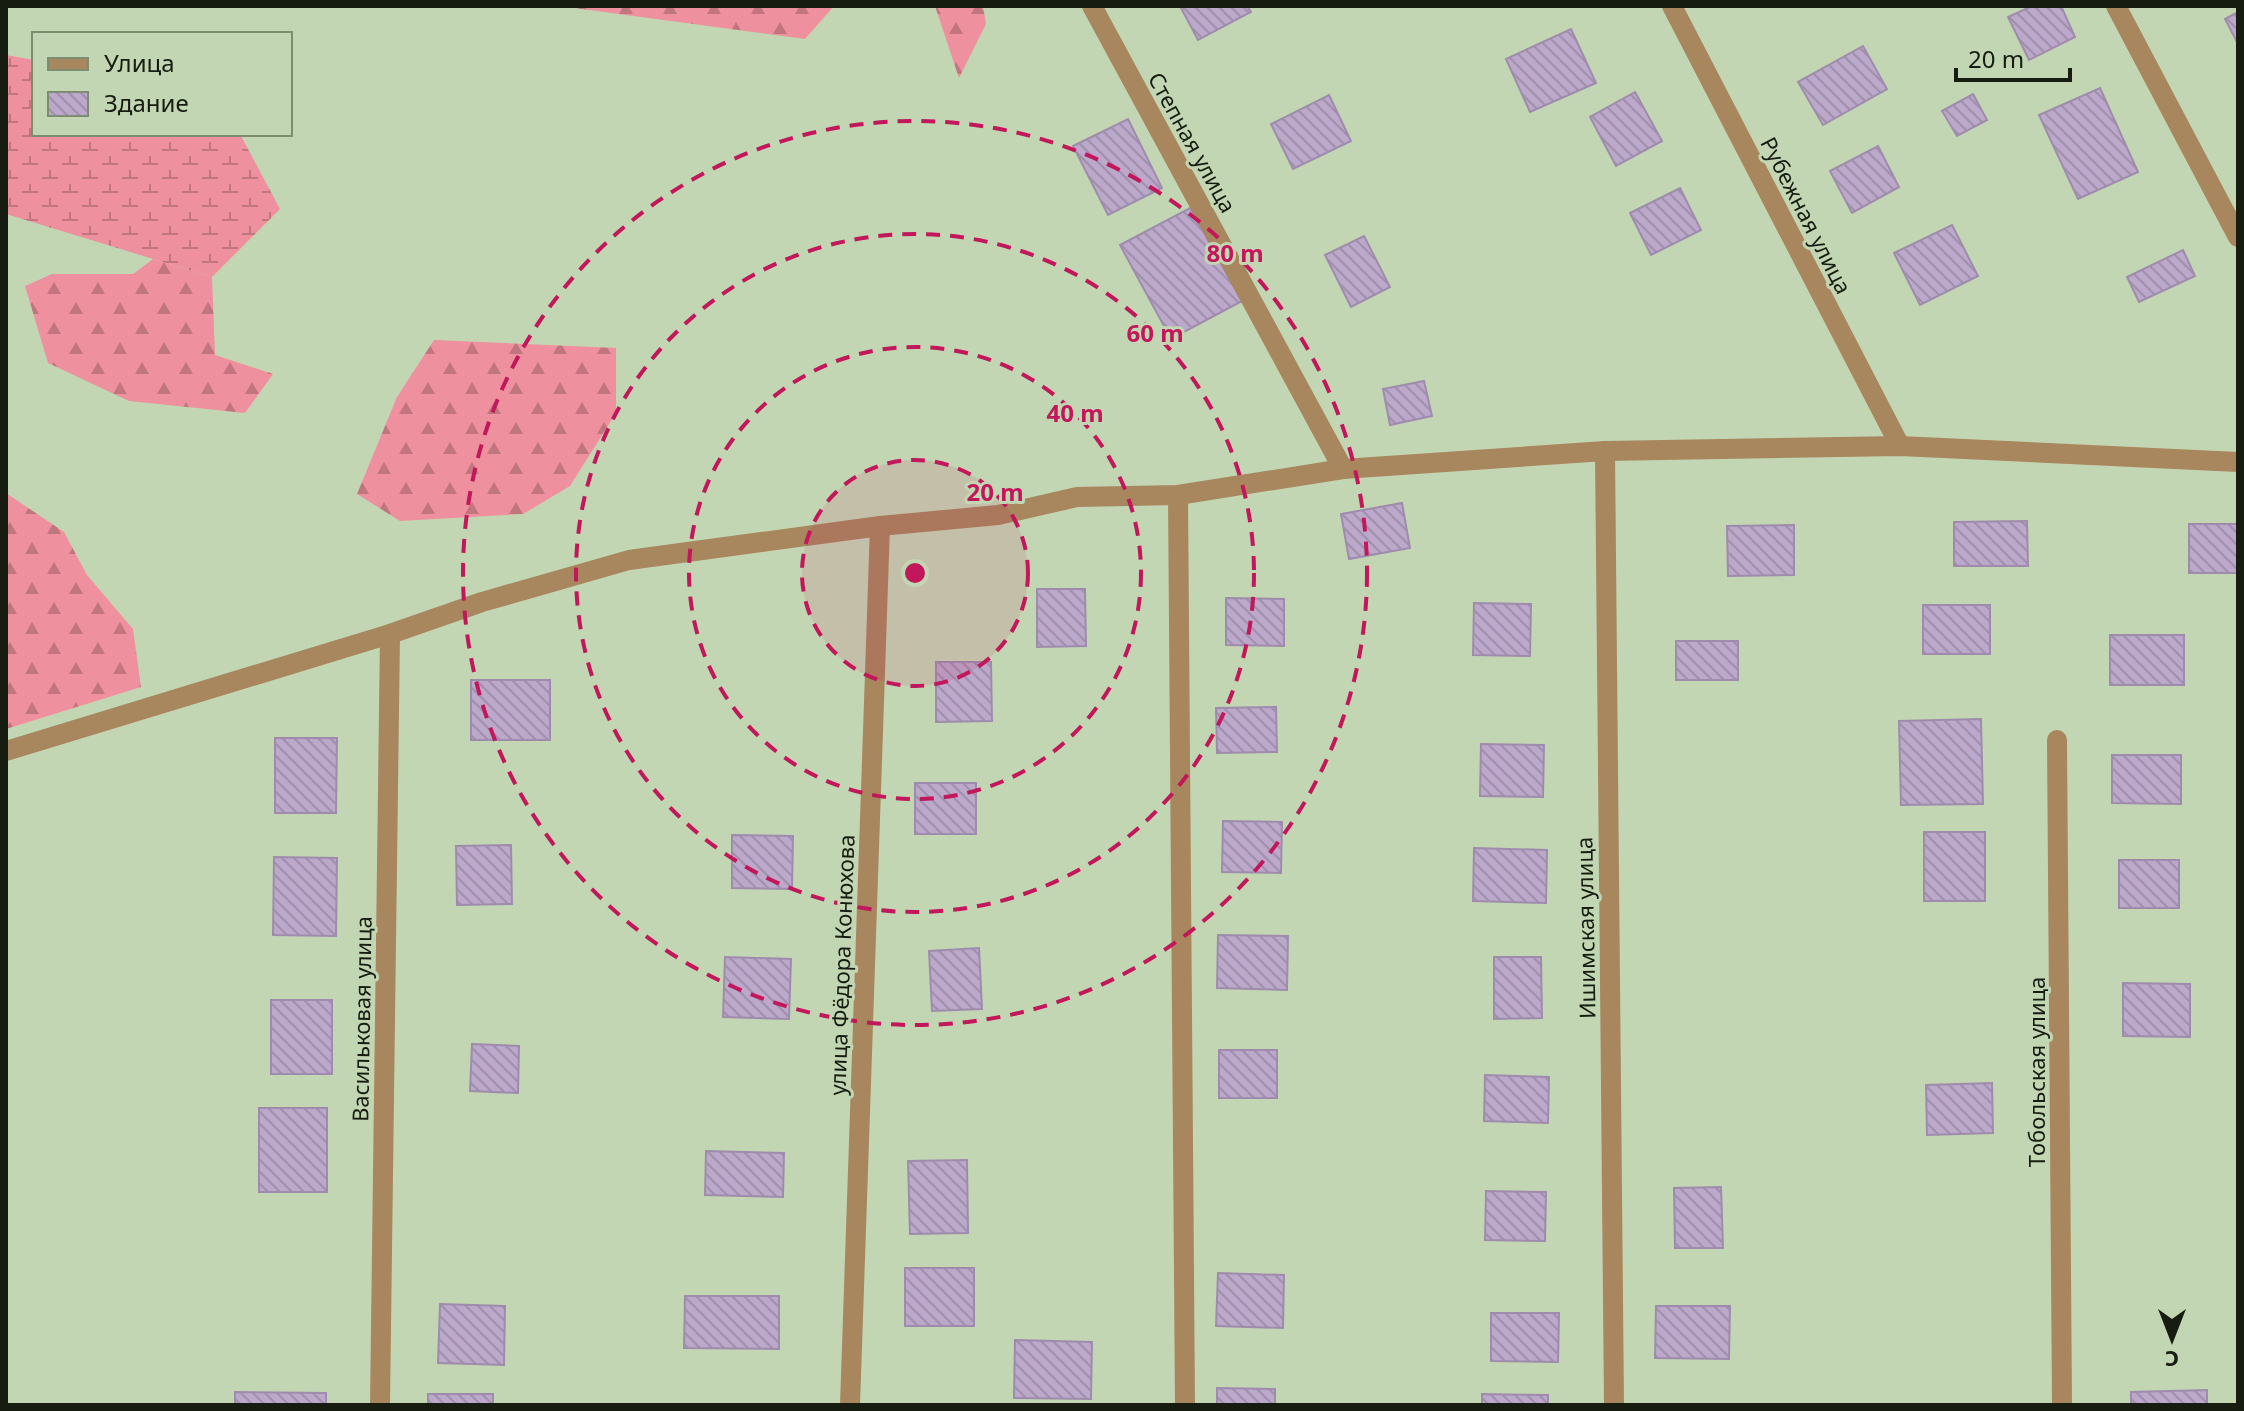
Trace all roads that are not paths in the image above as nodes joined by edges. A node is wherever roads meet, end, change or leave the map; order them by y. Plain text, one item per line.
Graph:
1 (1092, 6) edge
2 (1672, 6) edge
3 (2116, 6) edge
4 (2238, 237) edge
5 (1900, 446) junction
6 (1605, 451) junction
7 (2238, 462) edge
8 (1343, 469) junction
9 (1178, 495) junction
10 (880, 526) junction
11 (390, 634) junction
12 (2057, 740) dead end
13 (6, 751) edge
14 (380, 1405) edge
15 (850, 1405) edge
16 (1185, 1405) edge
17 (1614, 1405) edge
18 (2062, 1405) edge

1 - 8 street, Степная улица
2 - 5 street, Рубежная улица
3 - 4 street
5 - 6 street
5 - 7 street
6 - 8 street
6 - 17 street, Ишимская улица
8 - 9 street
9 - 10 street
9 - 16 street
10 - 11 street
10 - 15 street, улица Фёдора Конюхова
11 - 13 street
11 - 14 street, Васильковая улица
12 - 18 street, Тобольская улица

